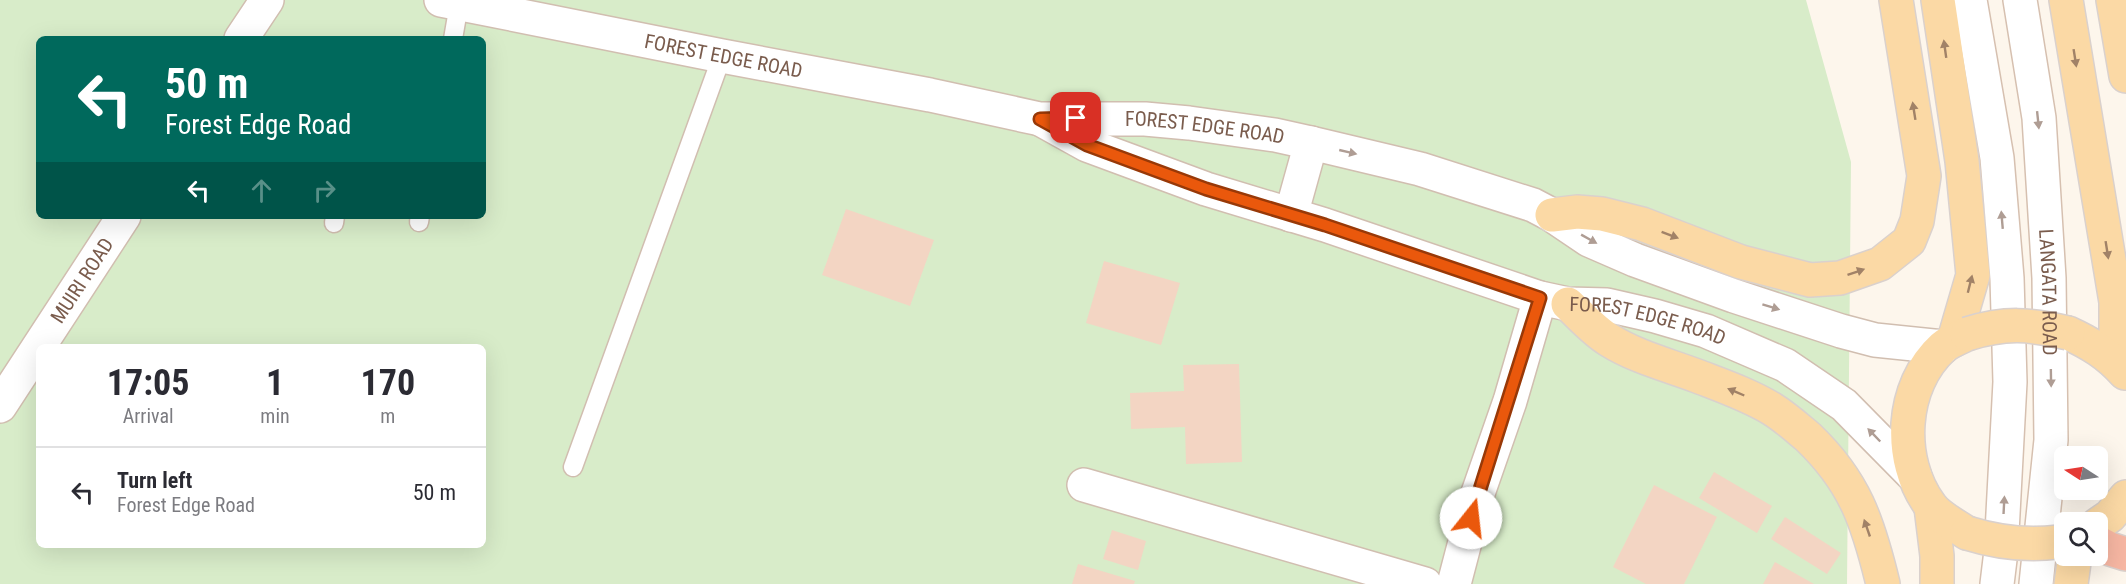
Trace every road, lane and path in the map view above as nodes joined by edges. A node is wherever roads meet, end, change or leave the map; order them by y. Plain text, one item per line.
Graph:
1 (267, 0) edge
2 (1896, 0) edge
3 (1938, 0) edge
4 (1970, 0) edge
5 (2020, 0) edge
6 (2066, 0) edge
7 (2113, 0) edge
8 (450, 2) edge
9 (243, 36) edge
10 (453, 36) edge
11 (722, 56) junction
12 (2126, 75) edge
13 (1040, 119) junction
14 (1311, 143) junction
15 (1291, 215) junction
16 (1552, 215) junction
17 (122, 219) edge
18 (1554, 301) junction
19 (1955, 340) junction
20 (40, 344) edge
21 (36, 351) edge
22 (2121, 368) edge
23 (0, 406) edge
24 (573, 467) dead end
25 (1915, 477) junction
26 (1084, 485) dead end
27 (2126, 497) edge
28 (1931, 507) junction
29 (2108, 517) edge
30 (2054, 545) edge
31 (2108, 548) edge
32 (2126, 554) edge
33 (2068, 566) edge
34 (1425, 584) edge
35 (1454, 584) edge
36 (1883, 584) edge
37 (1937, 584) edge
38 (1997, 584) edge
39 (2036, 584) edge
40 (2071, 584) edge

1 - 9 street
16 -> 2 main road
19 -> 3 main road
38 -> 4 street, LANGATA ROAD
5 -> 39 street, LANGATA ROAD
6 -> 22 main road
7 - 12 main road
8 - 10 lane
8 - 11 street, FOREST EDGE ROAD
11 - 13 street, FOREST EDGE ROAD
11 - 24 lane
13 - 14 street, FOREST EDGE ROAD
13 - 15 street, FOREST EDGE ROAD
14 - 15 street
14 -> 16 street, FOREST EDGE ROAD
15 - 18 street, FOREST EDGE ROAD
16 -> 19 street, FOREST EDGE ROAD
17 - 20 street, MUIRI ROAD
25 -> 18 street, FOREST EDGE ROAD
18 - 35 street
36 -> 18 main road
19 - 22 main road, bridge
19 - 25 main road
21 - 23 street, MUIRI ROAD
25 - 28 main road
26 - 34 street
27 - 29 main road
28 - 30 main road, bridge
28 - 37 main road
31 - 32 highway
33 - 40 main road

